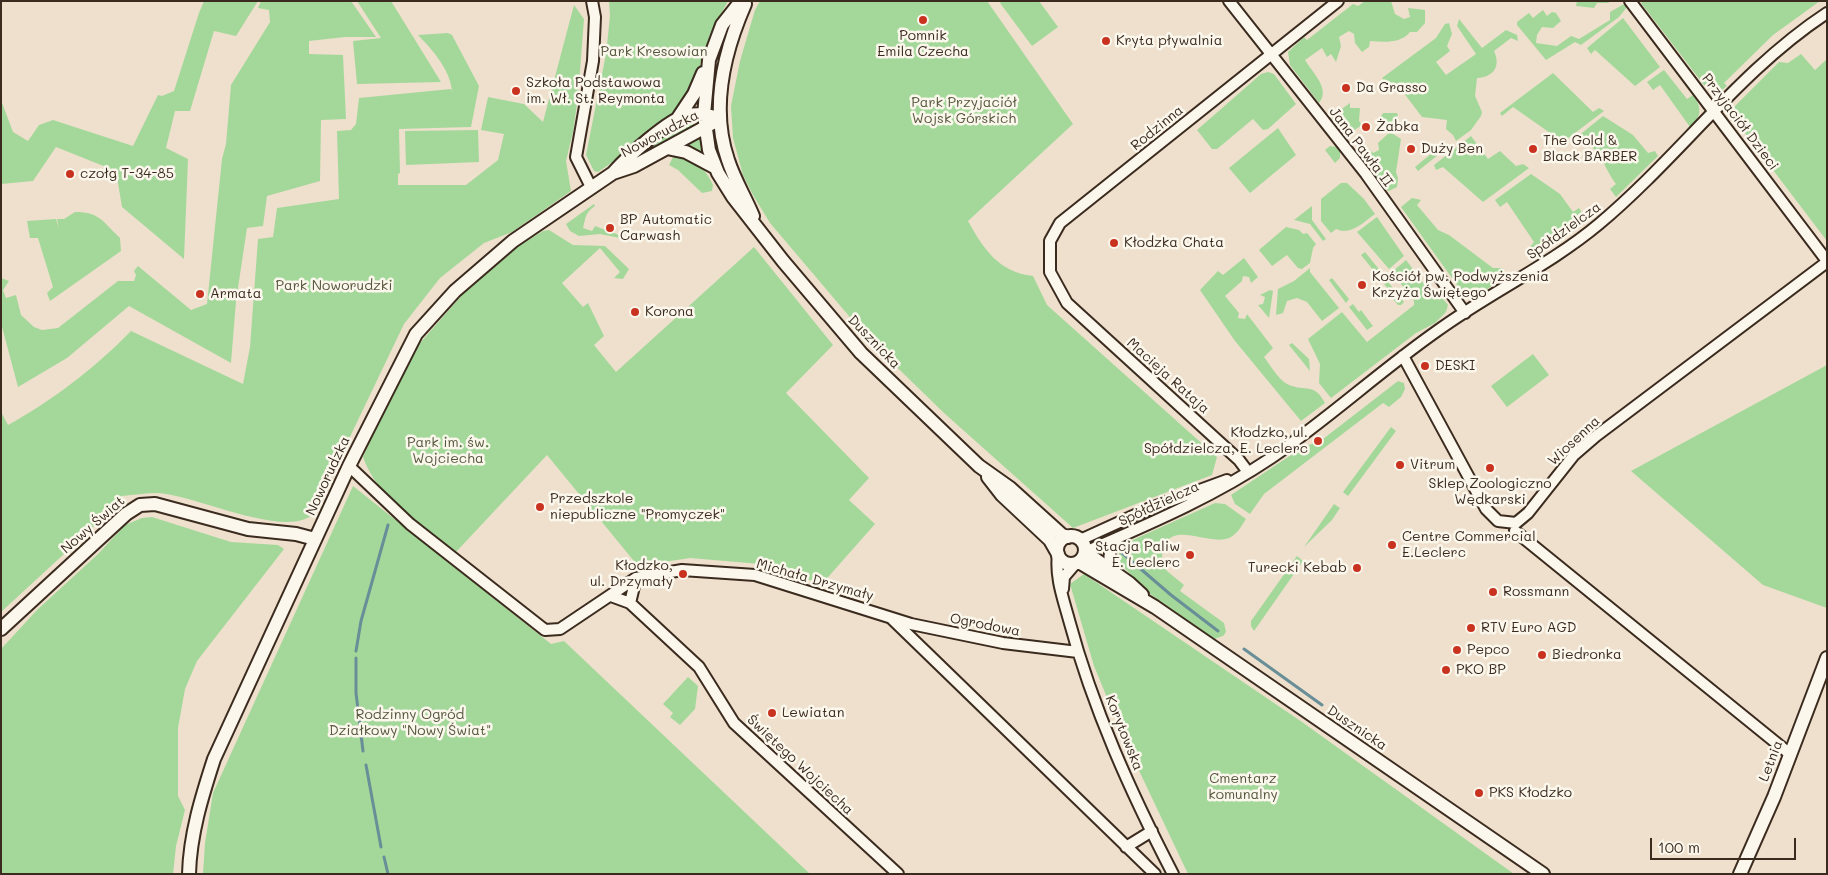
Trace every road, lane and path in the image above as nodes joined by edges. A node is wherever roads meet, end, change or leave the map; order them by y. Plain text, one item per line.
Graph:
1 (592, 1) edge
2 (741, 1) edge
3 (746, 1) edge
4 (1229, 1) edge
5 (1338, 1) edge
6 (1630, 1) edge
7 (1827, 13) edge
8 (1272, 53) junction
9 (709, 60) junction
10 (1715, 110) junction
11 (720, 119) junction
12 (705, 120) junction
13 (674, 122) junction
14 (667, 148) junction
15 (716, 168) junction
16 (613, 173) junction
17 (591, 188) junction
18 (758, 228) junction
19 (1827, 262) edge
20 (1067, 303) joint
21 (1465, 313) junction
22 (1403, 356) junction
23 (349, 466) junction
24 (979, 466) junction
25 (1245, 473) junction
26 (1515, 530) dead end
27 (315, 538) junction
28 (1074, 538) junction
29 (1118, 538) junction
30 (1058, 554) junction
31 (1080, 560) junction
32 (1115, 573) junction
33 (636, 578) junction
34 (611, 596) junction
35 (1063, 598) junction
36 (630, 603) junction
37 (1155, 607) junction
38 (889, 617) junction
39 (1, 629) edge
40 (1078, 652) junction
41 (1827, 658) edge
42 (1790, 754) junction
43 (1152, 831) junction
44 (1126, 846) junction
45 (189, 874) edge
46 (898, 874) edge
47 (1155, 874) edge
48 (1173, 874) edge
49 (1543, 874) edge
50 (1740, 874) edge

1 - 17 street
2 - 9 street
3 - 11 street, Dusznicka
4 - 8 street, Jana Pawła II
5 - 8 street, Rodzinna
6 - 10 street, Przyjaciół Dzieci
7 - 10 street, Spółdzielcza
8 - 20 street, Rodzinna
8 - 21 street, Jana Pawła II
9 - 12 street, Dusznicka
9 - 13 street
10 - 19 street, Przyjaciół Dzieci
10 - 21 street, Spółdzielcza
11 - 12 street, Noworudzka
11 - 18 street, Dusznicka
12 - 13 street, Noworudzka
12 - 14 street, Noworudzka
12 - 15 street, Dusznicka
13 - 16 street, Noworudzka
14 - 15 street
14 - 16 street, Noworudzka
15 - 18 street, Dusznicka
16 - 17 street, Noworudzka
17 - 23 street, Noworudzka
18 - 24 street, Dusznicka
19 - 22 street, Wiosenna
20 - 25 street, Macieja Rataja
21 - 22 street, Spółdzielcza
22 - 25 street, Spółdzielcza
23 - 27 street, Noworudzka
23 - 34 street, Michała Drzymały
24 - 28 street, Dusznicka
24 - 30 street, Dusznicka
25 - 28 street, Spółdzielcza
25 - 29 street, Spółdzielcza
26 - 42 street
27 - 39 street, Nowy Świat
27 - 45 street, Noworudzka
28 - 30 street
28 - 31 street
29 - 31 street, Spółdzielcza
29 - 32 street
30 - 31 street
30 - 35 street, Korytowska
31 - 32 street, Dusznicka
31 - 35 street, Korytowska
31 - 37 street, Dusznicka
32 - 37 street, Dusznicka
33 - 34 street, Michała Drzymały
33 - 36 street
33 - 38 street, Michała Drzymały
34 - 36 street, Świętego Wojciecha
35 - 40 street, Korytowska
36 - 46 street, Świętego Wojciecha
37 - 49 street, Dusznicka
38 - 40 street, Ogrodowa
38 - 44 street, Michała Drzymały
40 - 43 street, Korytowska
41 - 42 street, Letnia
42 - 50 street, Letnia
43 - 44 street
43 - 48 street, Korytowska
44 - 47 street, Michała Drzymały

